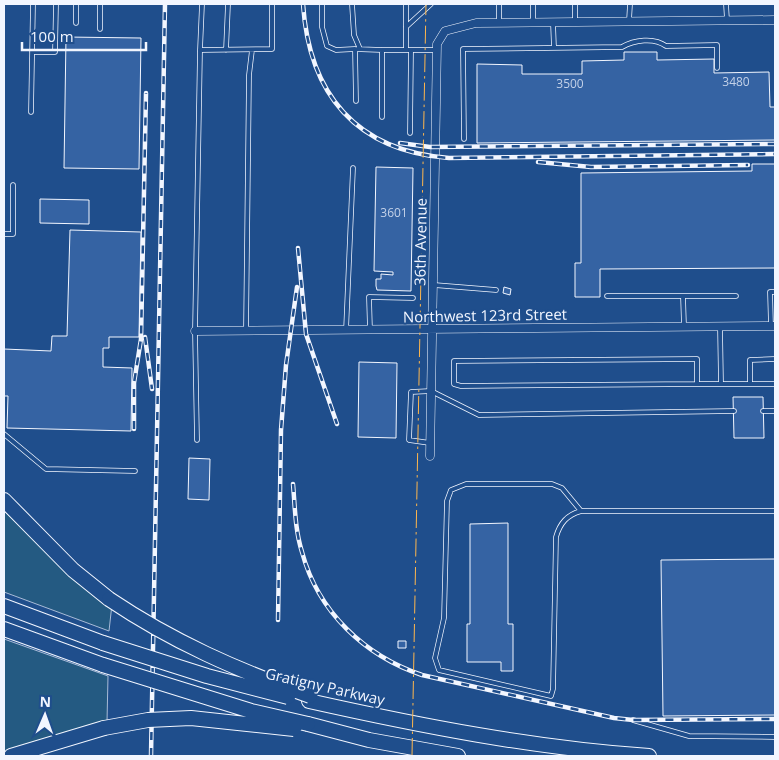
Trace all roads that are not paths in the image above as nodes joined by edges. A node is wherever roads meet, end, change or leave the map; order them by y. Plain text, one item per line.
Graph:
1 (33, 4) edge
2 (56, 4) edge
3 (76, 4) edge
4 (100, 4) edge
5 (202, 4) edge
6 (228, 4) edge
7 (272, 4) edge
8 (322, 4) edge
9 (352, 4) edge
10 (406, 4) edge
11 (431, 4) edge
12 (499, 4) edge
13 (533, 4) edge
14 (575, 4) edge
15 (630, 4) edge
16 (726, 4) edge
17 (727, 20) junction
18 (775, 20) edge
19 (629, 21) junction
20 (533, 22) junction
21 (553, 22) junction
22 (575, 22) junction
23 (76, 23) dead end
24 (500, 23) junction
25 (406, 27) junction
26 (100, 29) dead end
27 (554, 48) junction
28 (355, 49) junction
29 (360, 49) junction
30 (200, 50) junction
31 (226, 50) junction
32 (252, 50) junction
33 (382, 50) junction
34 (408, 50) junction
35 (437, 50) junction
36 (32, 52) junction
37 (717, 68) dead end
38 (356, 101) dead end
39 (31, 112) dead end
40 (382, 117) dead end
41 (410, 133) dead end
42 (464, 139) dead end
43 (353, 168) dead end
44 (12, 186) dead end
45 (4, 234) edge
46 (434, 285) junction
47 (496, 290) dead end
48 (775, 292) edge
49 (607, 296) dead end
50 (683, 296) junction
51 (736, 296) dead end
52 (413, 298) dead end
53 (773, 326) edge
54 (684, 327) junction
55 (720, 327) junction
56 (370, 330) junction
57 (433, 330) junction
58 (195, 331) junction
59 (246, 331) junction
60 (346, 331) junction
61 (775, 359) edge
62 (697, 384) junction
63 (721, 384) junction
64 (750, 384) junction
65 (775, 384) edge
66 (431, 391) junction
67 (734, 411) dead end
68 (763, 411) dead end
69 (775, 412) edge
70 (4, 434) edge
71 (197, 440) dead end
72 (430, 443) junction
73 (430, 456) dead end
74 (135, 470) dead end
75 (4, 500) edge
76 (775, 511) edge
77 (581, 512) junction
78 (4, 606) edge
79 (4, 629) edge
80 (309, 699) junction
81 (632, 720) dead end
82 (308, 728) junction
83 (775, 737) edge
84 (11, 756) edge
85 (458, 756) edge
86 (649, 756) edge

1 - 36 lane
2 - 36 lane
3 - 23 lane
4 - 26 lane
5 - 30 lane
6 - 31 lane
7 - 32 lane
8 - 28 lane
9 - 29 lane
10 - 25 lane
11 - 25 lane
12 - 24 lane
13 - 20 lane
14 - 22 lane
15 - 19 lane
16 - 17 lane
17 - 18 street
17 - 19 street
19 - 22 street
20 - 21 street
20 - 24 street
21 - 22 street
21 - 27 lane
24 - 35 street, 36th Avenue
25 - 34 lane
27 - 37 lane
27 - 42 lane
28 - 29 lane
28 - 38 lane
29 - 33 lane
30 - 31 lane
30 - 58 lane
31 - 32 lane
32 - 59 lane
33 - 34 lane
33 - 40 lane
34 - 35 lane
34 - 41 lane
35 - 46 street, 36th Avenue
36 - 39 lane
43 - 60 lane
44 - 45 lane
46 - 47 lane
46 - 57 street, 36th Avenue
48 - 53 lane
49 - 50 lane
50 - 51 lane
50 - 54 lane
52 - 56 lane
53 - 55 street, Northwest 123rd Street
54 - 55 street, Northwest 123rd Street
54 - 57 street, Northwest 123rd Street
55 - 63 lane
56 - 57 street, Northwest 123rd Street
56 - 60 street, Northwest 123rd Street
57 - 66 street, 36th Avenue
58 - 59 street, Northwest 123rd Street
58 - 71 lane
59 - 60 street, Northwest 123rd Street
61 - 64 lane
62 - 62 lane
62 - 63 lane
63 - 64 lane
64 - 65 lane
66 - 67 lane
66 - 72 street, 36th Avenue
66 - 72 lane
68 - 69 lane
70 - 74 lane
72 - 73 street, 36th Avenue
75 - 80 highway, bridge
76 - 77 lane
77 - 77 lane
78 - 80 highway, Gratigny Parkway, bridge
79 - 82 highway, bridge
80 - 86 highway, Gratigny Parkway
81 - 83 lane
82 - 84 highway, bridge
82 - 85 highway

